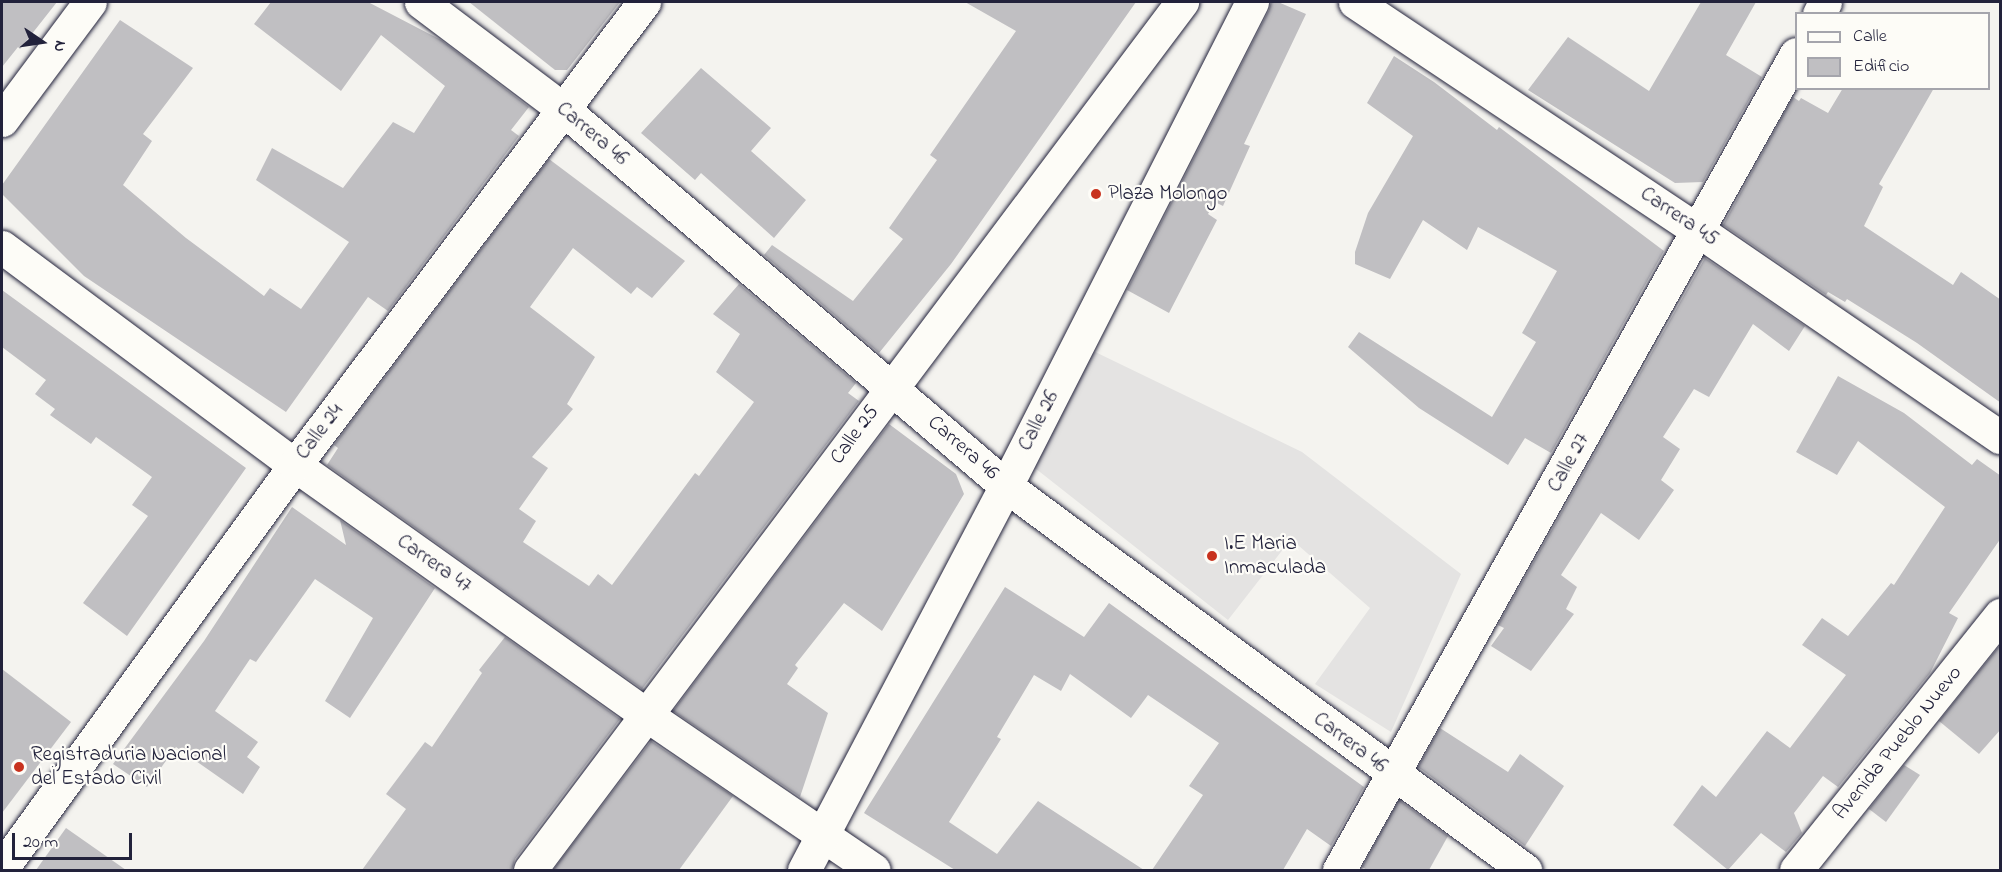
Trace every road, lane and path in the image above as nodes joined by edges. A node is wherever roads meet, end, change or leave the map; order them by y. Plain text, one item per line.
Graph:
1 (90, 2) edge
2 (421, 2) edge
3 (644, 2) edge
4 (1182, 2) edge
5 (1252, 2) edge
6 (1355, 2) edge
7 (1795, 58) edge
8 (563, 109) junction
9 (2, 120) edge
10 (1699, 231) junction
11 (2, 247) edge
12 (892, 386) junction
13 (2001, 437) edge
14 (295, 465) junction
15 (1006, 486) junction
16 (2001, 615) edge
17 (648, 716) junction
18 (1393, 775) junction
19 (822, 836) junction
20 (6, 866) edge
21 (530, 870) edge
22 (804, 870) edge
23 (874, 870) edge
24 (1339, 870) edge
25 (1525, 870) edge
26 (1796, 870) edge

1 - 9 street
2 - 8 street, Carrera 46
3 - 8 street, Calle 24
4 - 12 street, Calle 25
5 - 15 street, Calle 26
6 - 10 street, Carrera 45
7 - 10 street, Calle 27
8 - 12 street, Carrera 46
8 - 14 street, Calle 24
10 - 13 street, Carrera 45
10 - 18 street, Calle 27
11 - 14 street, Carrera 47
12 - 15 street, Carrera 46
12 - 17 street, Calle 25
14 - 17 street, Carrera 47
14 - 20 street, Calle 24
15 - 18 street, Carrera 46
15 - 19 street, Calle 26
16 - 26 street, Avenida Pueblo Nuevo
17 - 19 street, Carrera 47
17 - 21 street, Calle 25
18 - 24 street, Calle 27
18 - 25 street, Carrera 46
19 - 22 street, Calle 26
19 - 23 street, Carrera 47

